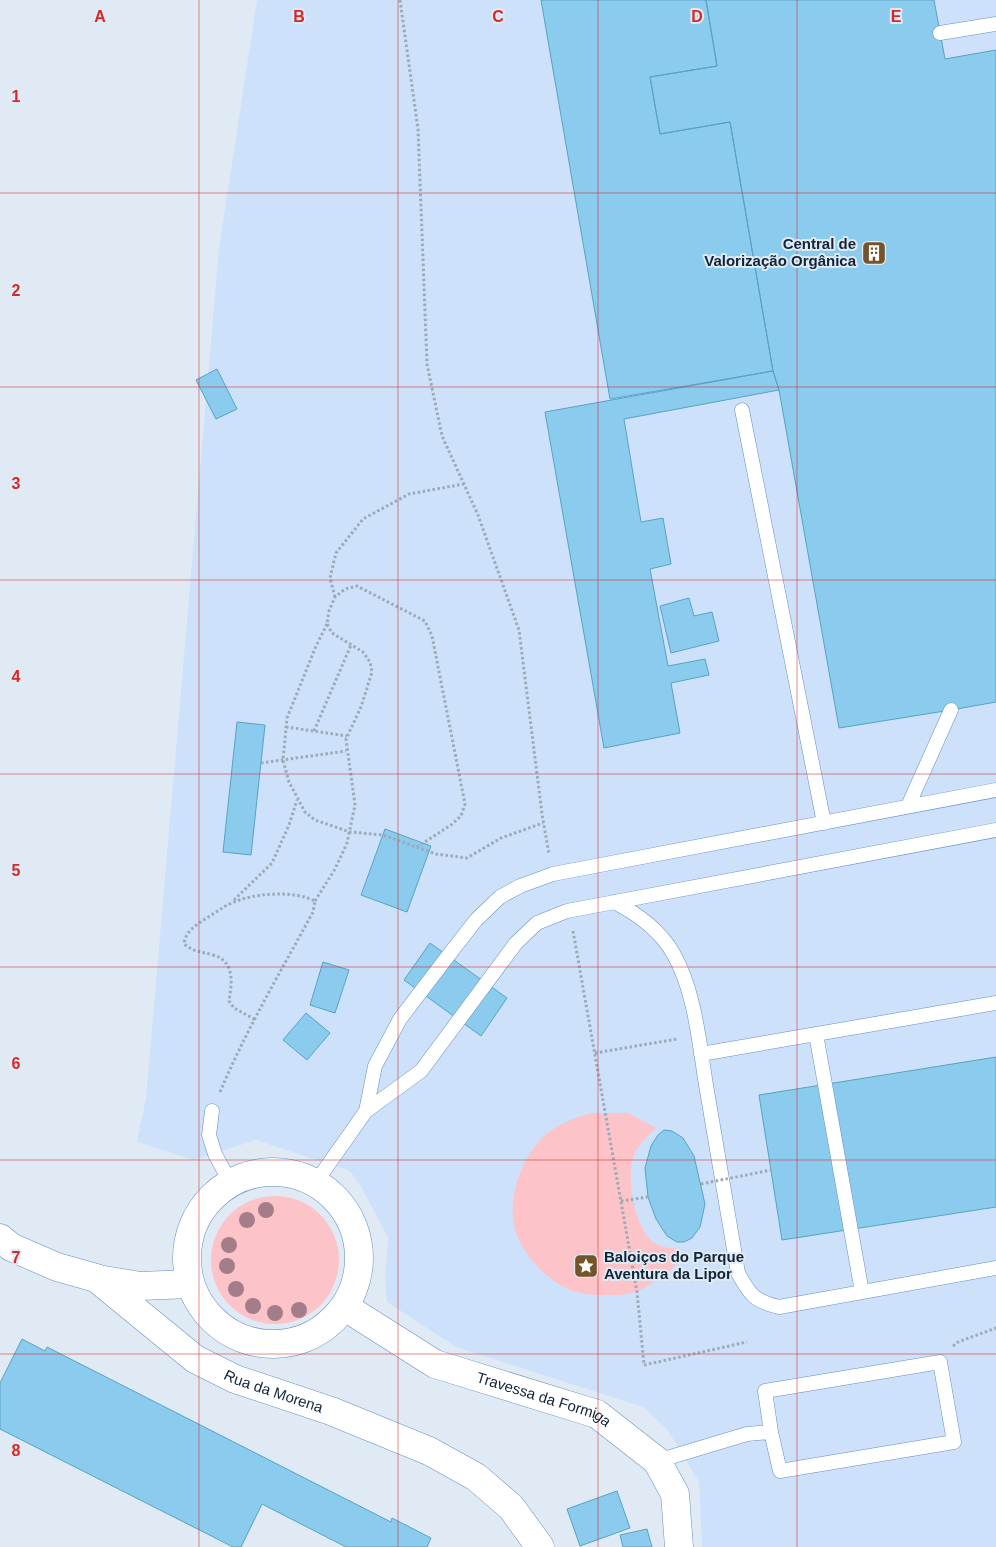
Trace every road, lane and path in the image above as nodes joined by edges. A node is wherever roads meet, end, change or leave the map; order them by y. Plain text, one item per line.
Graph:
1 (400, 0) edge
2 (996, 24) edge
3 (940, 33) dead end
4 (742, 410) dead end
5 (464, 484) junction
6 (335, 597) junction
7 (328, 624) junction
8 (351, 645) junction
9 (951, 710) dead end
10 (286, 727) junction
11 (314, 731) junction
12 (347, 736) junction
13 (346, 751) junction
14 (283, 760) junction
15 (261, 764) dead end
16 (996, 790) edge
17 (297, 799) junction
18 (908, 806) junction
19 (543, 823) junction
20 (824, 823) junction
21 (996, 830) edge
22 (350, 832) junction
23 (417, 847) junction
24 (553, 874) junction
25 (315, 901) junction
26 (614, 902) junction
27 (231, 903) junction
28 (567, 911) junction
29 (996, 1002) edge
30 (256, 1020) junction
31 (816, 1034) junction
32 (698, 1036) junction
33 (595, 1053) junction
34 (701, 1054) junction
35 (212, 1111) joint
36 (366, 1111) junction
37 (771, 1170) dead end
38 (230, 1182) junction
39 (316, 1182) junction
40 (701, 1184) dead end
41 (648, 1197) dead end
42 (621, 1201) junction
43 (0, 1238) edge
44 (996, 1268) edge
45 (96, 1278) junction
46 (190, 1284) junction
47 (862, 1292) junction
48 (345, 1307) junction
49 (996, 1328) edge
50 (747, 1342) dead end
51 (940, 1362) junction
52 (771, 1432) junction
53 (657, 1461) junction
54 (540, 1547) edge
55 (679, 1547) edge

1 - 5 path
2 - 3 lane
4 - 20 lane
5 - 6 path
5 - 19 path
6 - 7 path
6 - 23 path
7 - 8 path
7 - 10 path
8 - 11 path
8 - 12 path
9 - 18 lane
10 - 11 path
10 - 14 path
11 - 12 path
12 - 13 path
13 - 14 path
13 - 22 path
14 - 15 path
14 - 17 path
16 - 18 lane
17 - 22 path
17 - 27 path
18 - 20 lane
19 - 23 path
19 - 24 path
20 - 24 lane
21 - 26 lane
22 - 23 path
22 - 25 path
24 - 36 lane
25 - 27 path
25 - 30 path
26 - 28 lane
26 - 32 lane
27 - 30 path
28 - 33 path
28 - 36 lane
29 - 31 lane
30 - 35 path
31 - 34 lane
31 - 47 lane
32 - 33 path
32 - 34 lane
33 - 42 path
34 - 47 lane
35 - 38 lane
36 - 39 lane
37 - 40 path, bridge
38 - 39 street
38 - 46 street
39 - 48 street
41 - 42 path
42 - 50 path
43 - 45 street, Rua da Morena
44 - 47 lane
45 - 46 street
45 - 54 street, Rua da Morena
46 - 48 street
48 - 53 street, Travessa da Formiga
49 - 51 path
51 - 52 lane
51 - 52 lane
52 - 53 lane
53 - 55 street, Travessa da Formiga

